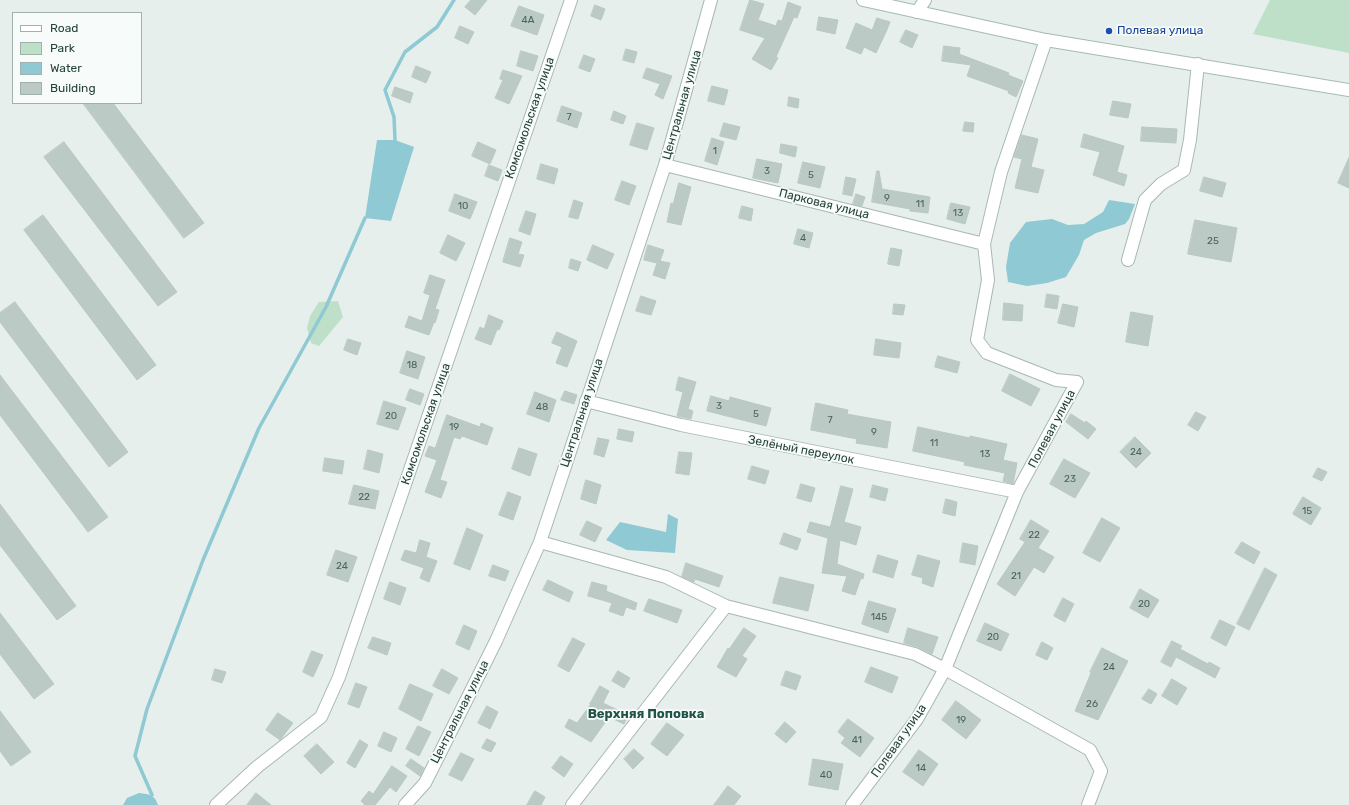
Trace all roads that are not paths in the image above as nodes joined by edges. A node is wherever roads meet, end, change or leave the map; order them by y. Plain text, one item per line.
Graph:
1 (571, 0) edge
2 (711, 0) edge
3 (863, 0) edge
4 (924, 0) edge
5 (917, 12) junction
6 (1046, 40) junction
7 (1198, 64) junction
8 (1349, 90) edge
9 (665, 165) junction
10 (984, 244) junction
11 (1128, 260) dead end
12 (586, 401) junction
13 (1017, 492) junction
14 (540, 542) junction
15 (726, 606) junction
16 (945, 670) junction
17 (216, 805) edge
18 (405, 805) edge
19 (572, 805) edge
20 (852, 805) edge
21 (1088, 805) edge

1 - 17 street, Комсомольская улица
2 - 9 street, Центральная улица
3 - 5 street
4 - 5 street
5 - 6 street
6 - 7 street
6 - 10 street, Полевая улица
7 - 8 street
7 - 11 street
9 - 10 street, Парковая улица
9 - 12 street, Центральная улица
10 - 13 street, Полевая улица
12 - 13 street, Зелёный переулок
12 - 14 street, Центральная улица
13 - 16 street, Полевая улица
14 - 15 street
14 - 18 street, Центральная улица
15 - 16 street
15 - 19 street
16 - 20 street, Полевая улица
16 - 21 street

